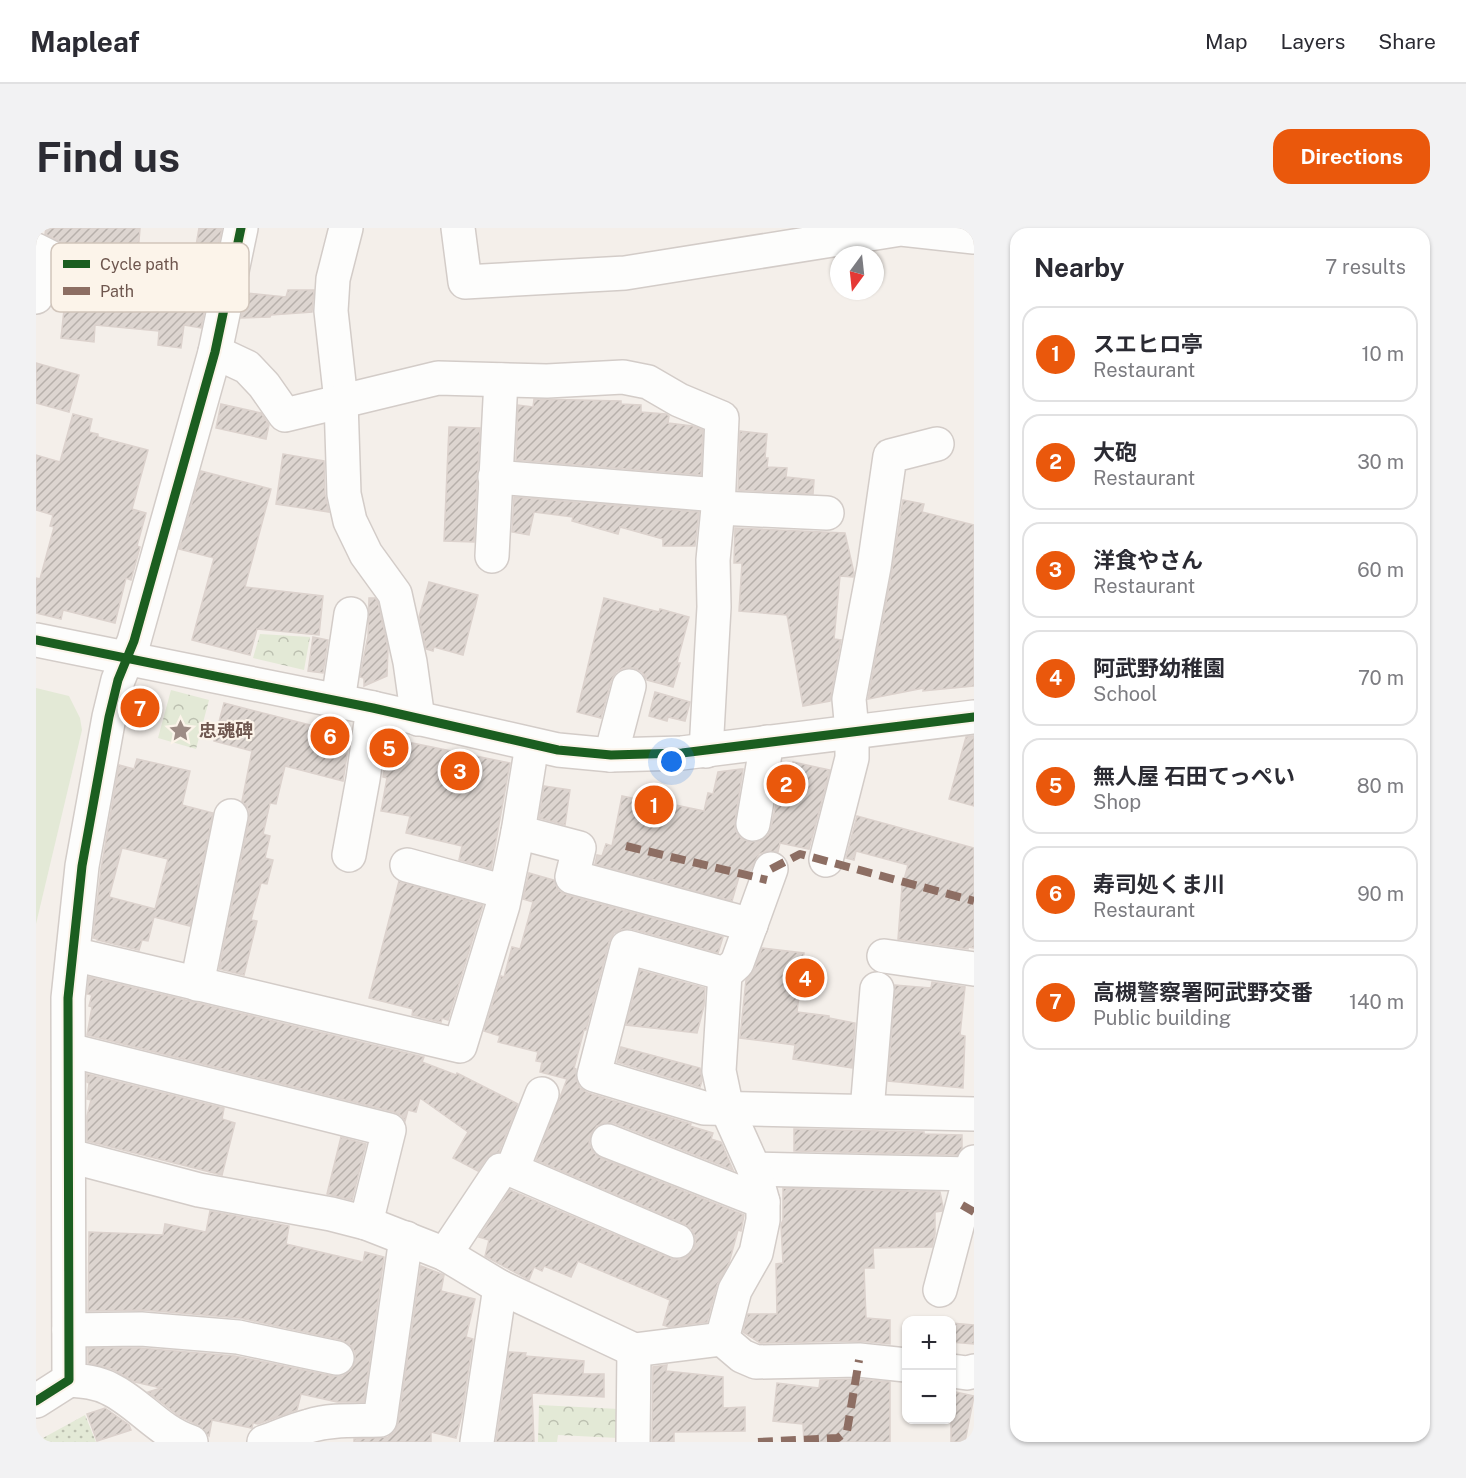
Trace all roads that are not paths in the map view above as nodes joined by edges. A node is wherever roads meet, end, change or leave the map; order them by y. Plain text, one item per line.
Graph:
1 (241, 228) edge
2 (346, 228) edge
3 (458, 228) edge
4 (974, 237) edge
5 (238, 243) edge
6 (36, 250) edge
7 (36, 297) edge
8 (223, 312) edge
9 (215, 352) junction
10 (501, 380) junction
11 (341, 401) junction
12 (937, 444) dead end
13 (495, 477) junction
14 (718, 502) junction
15 (827, 513) dead end
16 (492, 556) dead end
17 (351, 614) dead end
18 (36, 640) edge
19 (128, 658) junction
20 (629, 686) dead end
21 (338, 701) junction
22 (373, 708) junction
23 (974, 717) edge
24 (418, 719) junction
25 (852, 731) junction
26 (767, 742) junction
27 (532, 745) junction
28 (706, 751) junction
29 (611, 756) junction
30 (231, 816) dead end
31 (753, 824) dead end
32 (518, 832) junction
33 (349, 855) dead end
34 (826, 860) dead end
35 (407, 865) dead end
36 (771, 869) dead end
37 (506, 892) junction
38 (751, 925) junction
39 (73, 954) junction
40 (884, 956) dead end
41 (974, 969) edge
42 (725, 974) junction
43 (197, 984) junction
44 (877, 989) dead end
45 (69, 1050) junction
46 (543, 1094) dead end
47 (727, 1108) junction
48 (867, 1111) junction
49 (974, 1114) edge
50 (608, 1141) dead end
51 (70, 1156) junction
52 (972, 1168) edge
53 (754, 1169) junction
54 (512, 1170) junction
55 (763, 1202) junction
56 (366, 1223) junction
57 (406, 1238) junction
58 (677, 1241) dead end
59 (445, 1254) junction
60 (500, 1287) junction
61 (940, 1290) dead end
62 (69, 1330) junction
63 (722, 1339) junction
64 (634, 1350) junction
65 (337, 1358) dead end
66 (902, 1365) edge
67 (974, 1371) edge
68 (956, 1372) edge
69 (69, 1380) junction
70 (36, 1401) edge
71 (191, 1442) edge
72 (264, 1442) edge
73 (477, 1442) edge
74 (633, 1442) edge

1 - 5 street
2 - 11 street
3 - 4 street
6 - 7 street
8 - 9 street
9 - 11 street
9 - 19 street
10 - 11 street
10 - 13 street
10 - 14 street
11 - 24 street
12 - 25 street
13 - 14 street
13 - 16 street
14 - 15 street
14 - 28 street
17 - 21 street
18 - 19 street
19 - 21 street
19 - 39 street
20 - 29 street
21 - 22 street
22 - 24 street
22 - 33 street
23 - 25 street
24 - 27 street
25 - 26 street
25 - 34 street
26 - 28 street
26 - 31 street
27 - 29 street
27 - 32 street
28 - 29 street
30 - 43 street
32 - 37 street
32 - 38 street
35 - 37 street
36 - 38 street
37 - 43 street
38 - 42 street
39 - 43 street
39 - 45 street
40 - 41 street
42 - 47 street
42 - 47 street
44 - 48 street
45 - 51 street
45 - 56 street
46 - 54 street
47 - 48 street
47 - 53 street
48 - 49 street
50 - 55 street
51 - 56 street
51 - 62 street
52 - 53 street
52 - 61 street
53 - 55 street
54 - 58 street
54 - 59 street
55 - 63 street
56 - 57 street
57 - 59 street
57 - 72 street
59 - 60 street
60 - 64 street
60 - 73 street
62 - 65 street
62 - 69 street
63 - 64 street
63 - 66 street
64 - 74 street
67 - 68 street
69 - 70 street
69 - 71 street

